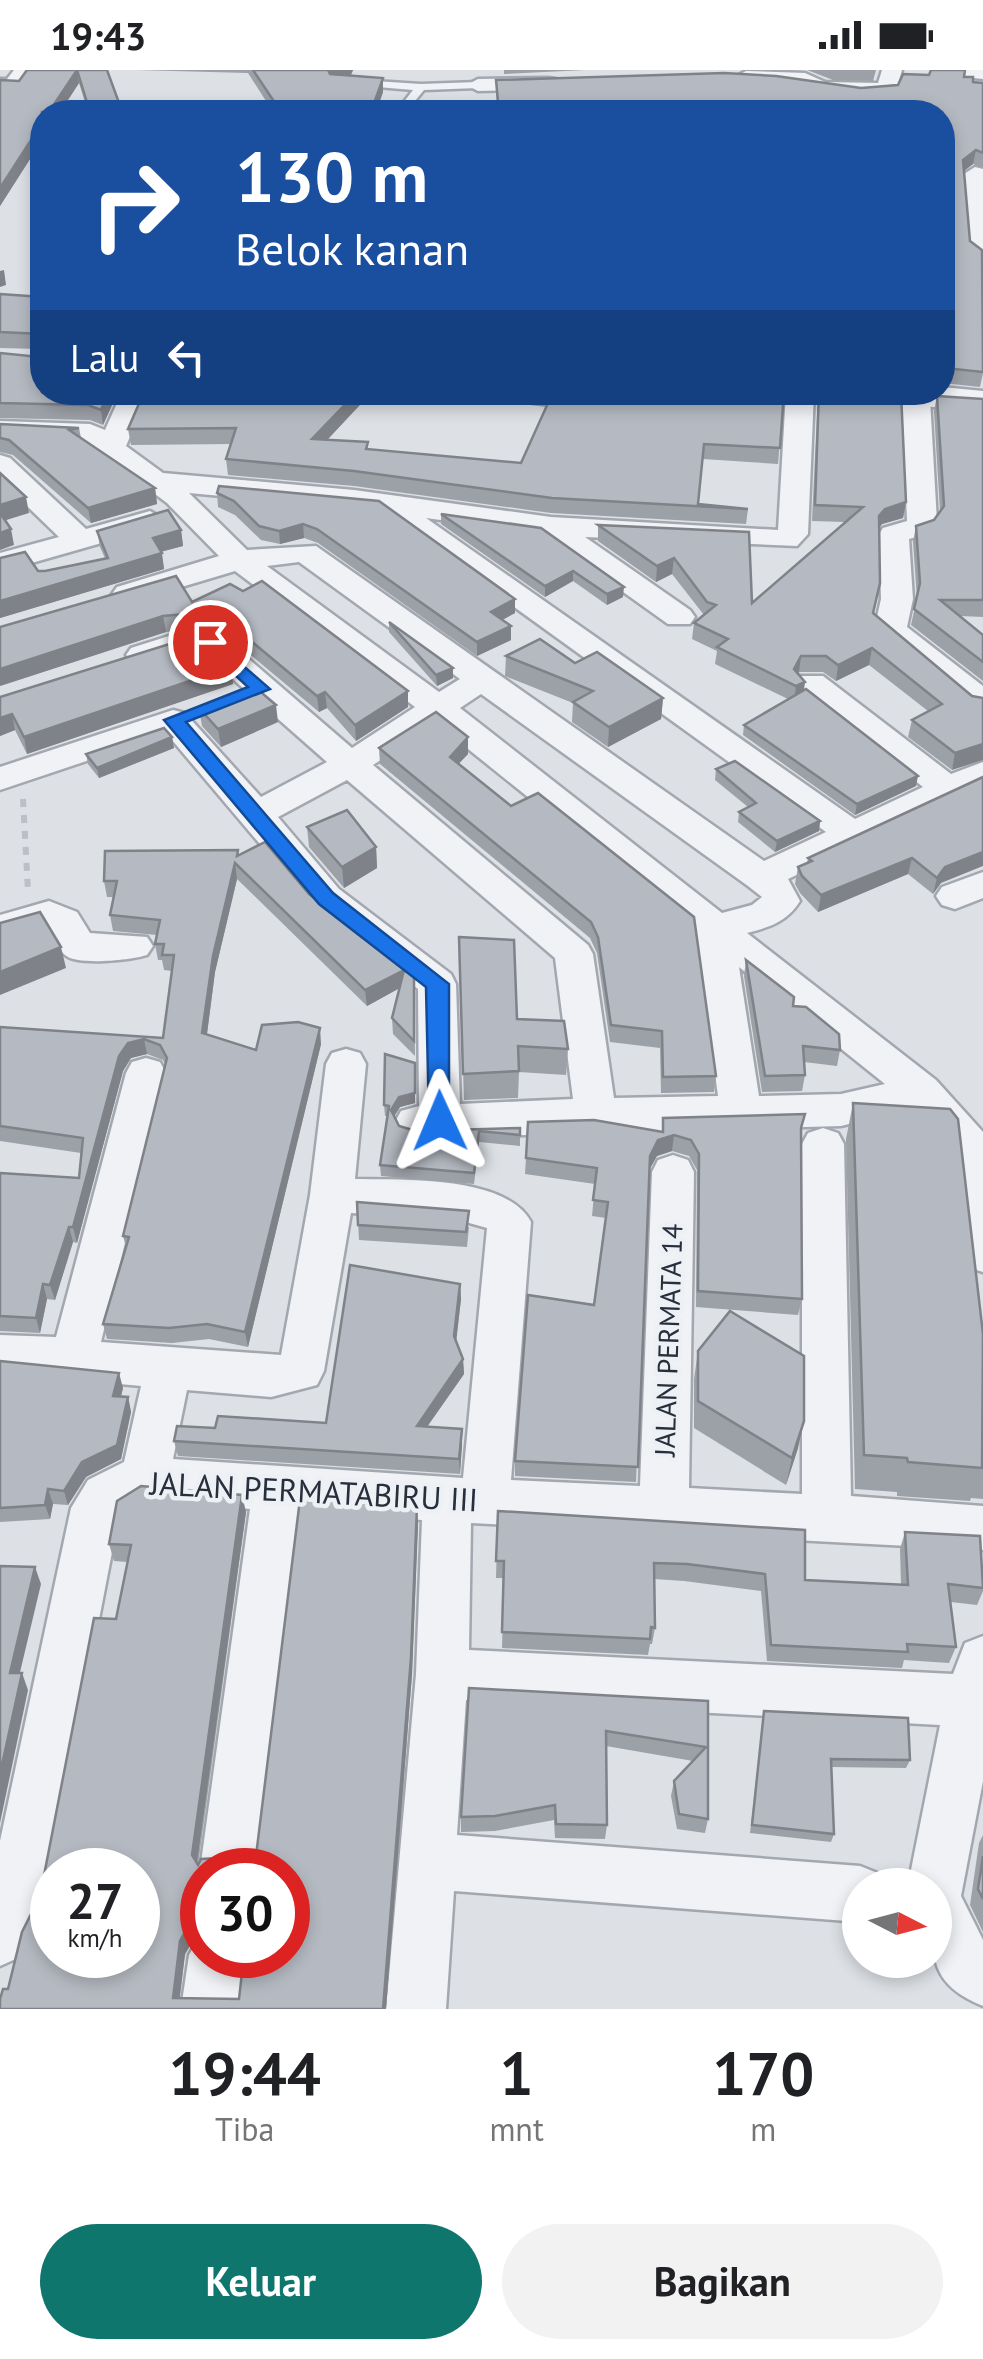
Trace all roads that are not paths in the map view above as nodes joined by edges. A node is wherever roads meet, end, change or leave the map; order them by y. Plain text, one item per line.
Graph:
1 (892, 70) edge
2 (955, 70) edge
3 (808, 74) edge
4 (983, 74) edge
5 (724, 75) edge
6 (480, 77) edge
7 (335, 82) edge
8 (571, 83) edge
9 (421, 88) junction
10 (411, 100) edge
11 (974, 174) dead end
12 (983, 255) edge
13 (955, 400) edge
14 (983, 401) edge
15 (130, 405) edge
16 (799, 405) edge
17 (916, 405) edge
18 (0, 429) edge
19 (111, 448) junction
20 (0, 464) edge
21 (156, 481) junction
22 (385, 502) junction
23 (188, 508) junction
24 (551, 526) junction
25 (82, 541) junction
26 (240, 560) junction
27 (0, 563) edge
28 (148, 588) junction
29 (92, 604) edge
30 (680, 618) dead end
31 (564, 631) junction
32 (210, 642) junction
33 (108, 667) edge
34 (479, 677) junction
35 (811, 683) dead end
36 (260, 689) junction
37 (983, 702) edge
38 (438, 708) junction
39 (173, 720) junction
40 (351, 764) junction
41 (983, 773) edge
42 (7, 777) edge
43 (948, 789) junction
44 (256, 814) junction
45 (854, 834) junction
46 (761, 878) junction
47 (15, 922) edge
48 (714, 928) junction
49 (134, 946) dead end
50 (346, 1064) dead end
51 (146, 1073) dead end
52 (922, 1090) junction
53 (740, 1110) junction
54 (596, 1114) junction
55 (823, 1144) dead end
56 (672, 1172) dead end
57 (332, 1195) junction
58 (983, 1254) edge
59 (0, 1354) edge
60 (74, 1358) junction
61 (168, 1369) junction
62 (145, 1478) junction
63 (276, 1492) junction
64 (466, 1501) junction
65 (664, 1508) junction
66 (827, 1515) junction
67 (983, 1528) edge
68 (442, 1674) junction
69 (977, 1681) edge
70 (231, 1848) edge
71 (429, 1861) junction
72 (939, 1868) edge
73 (842, 1893) edge
74 (0, 1937) edge
75 (952, 1939) edge
76 (983, 1977) edge
77 (215, 1978) edge
78 (211, 2009) edge
79 (416, 2009) edge

1 - 3 street
2 - 4 street
3 - 5 street
6 - 8 street
6 - 9 lane
7 - 9 lane
9 - 10 lane
11 - 12 street
13 - 14 street
15 - 19 street
16 - 24 street
17 - 37 street
18 - 19 street
19 - 21 street
20 - 25 street
21 - 22 street
21 - 23 street
22 - 24 street
22 - 31 street
23 - 25 street
23 - 26 street
24 - 30 street
25 - 27 street
26 - 28 street
26 - 34 street
26 - 38 street
28 - 29 street
28 - 32 street
31 - 34 street
31 - 45 street
32 - 33 street
32 - 36 street
34 - 38 street
34 - 46 street
35 - 43 street
36 - 39 street
36 - 40 street
38 - 40 street
38 - 48 street
39 - 42 street
39 - 44 street
40 - 44 street
40 - 54 street
41 - 43 street
43 - 45 street
44 - 54 street
45 - 46 street
46 - 48 street
47 - 49 street
48 - 52 street
48 - 53 street
50 - 57 street
51 - 60 street
52 - 53 street
52 - 58 street
53 - 54 street
55 - 66 street
56 - 65 street, JALAN PERMATA 14
57 - 61 street
57 - 64 street
59 - 60 street
60 - 61 street
61 - 62 street
62 - 63 street, JALAN PERMATABIRU III
62 - 74 street, JALAN PERMATABIRU III
63 - 64 street, JALAN PERMATABIRU III
63 - 70 street
64 - 65 street, JALAN PERMATABIRU III
64 - 68 street
65 - 66 street, JALAN PERMATABIRU III
66 - 67 street, JALAN PERMATABIRU III
68 - 69 street
68 - 71 street
69 - 72 street
71 - 73 street
71 - 79 street
75 - 76 street
77 - 78 street

